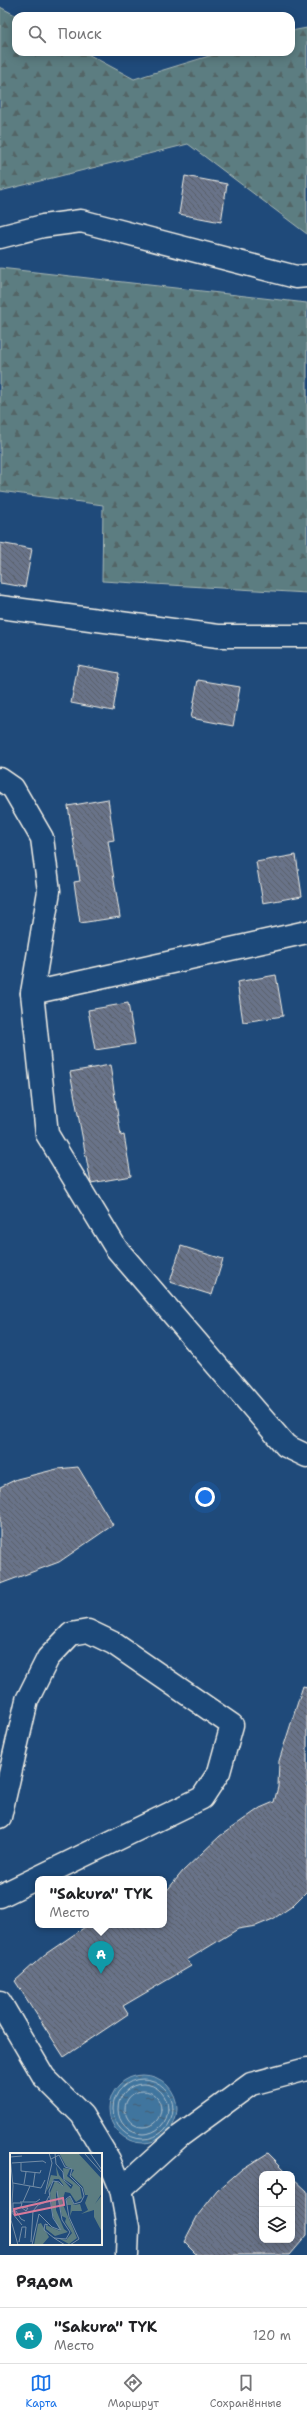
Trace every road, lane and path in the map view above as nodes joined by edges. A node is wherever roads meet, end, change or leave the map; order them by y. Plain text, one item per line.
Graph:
1 (0, 237) edge
2 (307, 276) edge
3 (0, 607) edge
4 (307, 636) edge
5 (0, 779) edge
6 (307, 932) edge
7 (32, 993) junction
8 (307, 1456) edge
9 (0, 1817) edge
10 (41, 1876) edge
11 (35, 1879) edge
12 (0, 1896) edge
13 (0, 2002) edge
14 (307, 2069) edge
15 (122, 2189) junction
16 (127, 2255) edge

1 - 2 street
3 - 4 street
5 - 7 street
6 - 7 street
7 - 8 street
9 - 10 street
11 - 12 street
13 - 15 street
14 - 15 street
15 - 16 street

